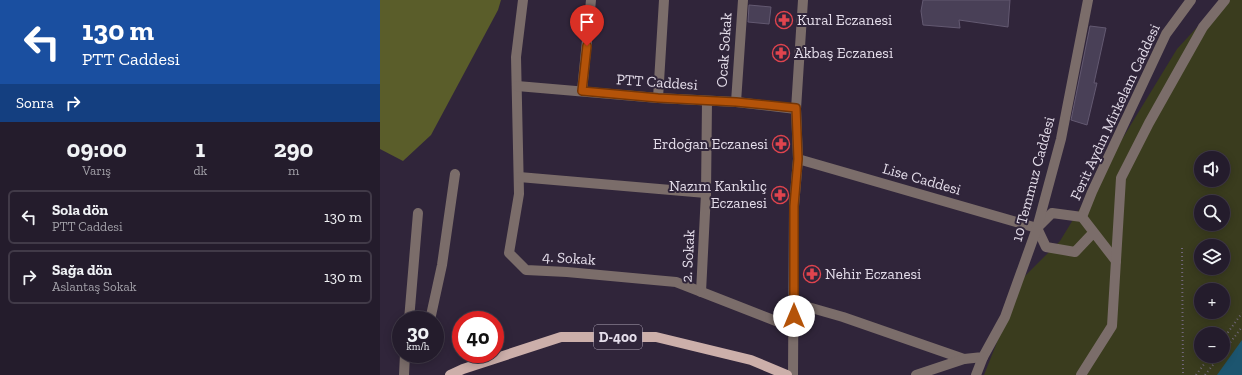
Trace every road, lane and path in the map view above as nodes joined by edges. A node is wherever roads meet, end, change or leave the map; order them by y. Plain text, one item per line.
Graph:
1 (523, 0) edge
2 (591, 0) edge
3 (664, 0) edge
4 (743, 0) edge
5 (803, 0) edge
6 (1088, 0) edge
7 (1191, 0) edge
8 (1225, 0) edge
9 (517, 86) junction
10 (582, 91) junction
11 (658, 98) junction
12 (707, 100) junction
13 (736, 102) junction
14 (796, 108) junction
15 (798, 159) junction
16 (455, 174) dead end
17 (518, 177) junction
18 (706, 193) junction
19 (418, 213) dead end
20 (1082, 217) junction
21 (1037, 228) junction
22 (1093, 233) junction
23 (1182, 248) dead end
24 (1116, 261) junction
25 (701, 292) junction
26 (794, 303) junction
27 (410, 311) edge
28 (432, 311) edge
29 (1242, 313) edge
30 (1242, 327) edge
31 (794, 328) junction
32 (1230, 329) edge
33 (1230, 343) edge
34 (983, 357) junction
35 (964, 359) junction
36 (409, 363) edge
37 (1205, 363) edge
38 (1214, 363) edge
39 (404, 372) edge
40 (450, 375) edge
41 (787, 375) edge
42 (793, 375) edge
43 (916, 375) edge
44 (976, 375) edge
45 (1081, 375) edge
46 (1183, 375) edge
47 (1196, 375) edge
48 (1205, 375) edge

1 - 9 street, 4. Sokak
2 - 10 street
3 - 11 street
4 - 13 street, Ocak Sokak
5 - 14 street
6 - 21 street, 10 Temmuz Caddesi
7 - 20 street, Ferit Aydın Mirkelam Caddesi
8 - 24 street
9 - 10 street, PTT Caddesi
9 - 17 street, 4. Sokak
10 - 11 street, PTT Caddesi
11 - 12 street, PTT Caddesi
12 - 13 street, PTT Caddesi
12 - 18 street, 2. Sokak
13 - 14 street, PTT Caddesi
14 - 15 street
15 - 21 street, Lise Caddesi
15 - 26 street
16 - 28 street
17 - 18 street
17 - 25 street, 4. Sokak
18 - 25 street, 2. Sokak
19 - 27 street
20 - 21 street
20 - 22 street
21 - 22 street
21 - 34 street, 10 Temmuz Caddesi
22 - 24 street
23 - 46 path
24 - 45 street
25 - 31 street, 4. Sokak
26 - 31 street
26 - 35 street
29 - 32 path
30 - 33 path
31 - 42 street
34 - 35 street
34 - 44 street, 10 Temmuz Caddesi
35 - 43 street
36 - 39 street
37 - 47 path
38 - 48 path
40 - 41 main road, D-400

